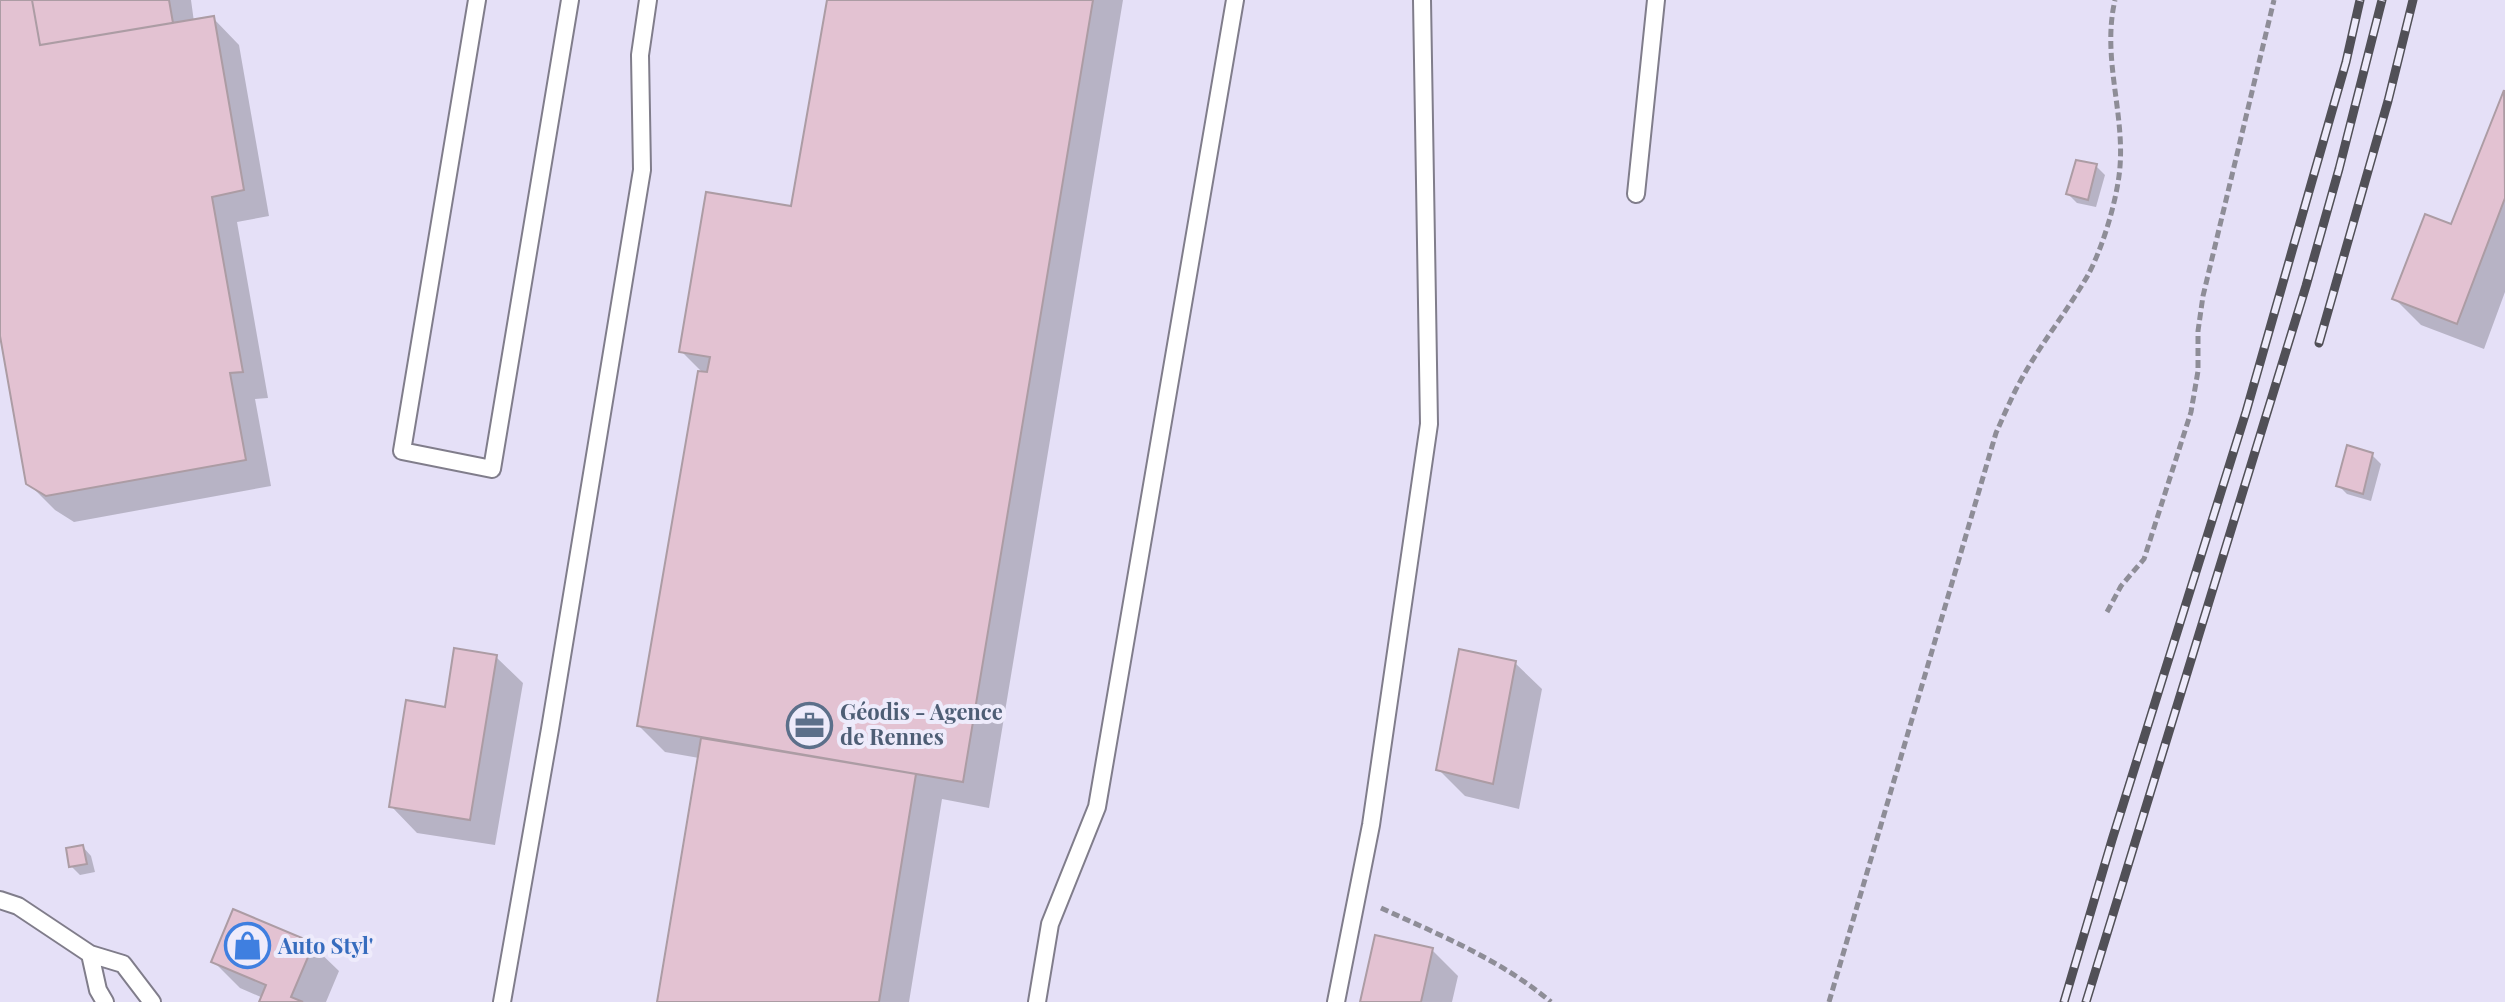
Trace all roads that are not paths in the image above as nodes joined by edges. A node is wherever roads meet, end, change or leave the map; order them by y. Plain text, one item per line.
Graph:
1 (477, 0) edge
2 (570, 0) edge
3 (648, 0) edge
4 (1235, 0) edge
5 (1422, 0) edge
6 (1656, 0) edge
7 (1636, 194) dead end
8 (0, 900) edge
9 (90, 954) junction
10 (105, 1002) edge
11 (152, 1002) edge
12 (502, 1002) edge
13 (1037, 1002) edge
14 (1336, 1002) edge

1 - 2 lane
3 - 12 lane
4 - 13 lane
5 - 14 lane
6 - 7 lane
8 - 9 lane
9 - 10 lane
9 - 11 lane

